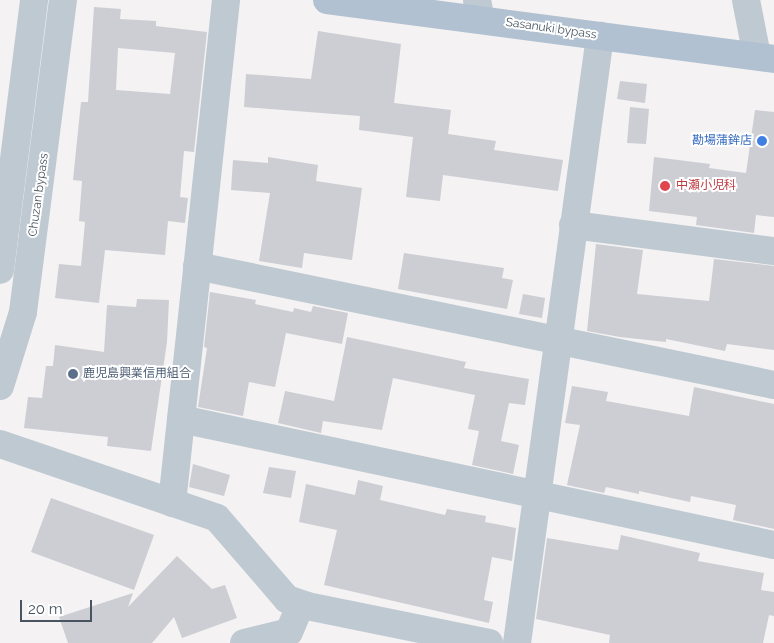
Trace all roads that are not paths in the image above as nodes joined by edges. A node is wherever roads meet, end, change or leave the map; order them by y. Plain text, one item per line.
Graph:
1 (34, 0) edge
2 (63, 0) edge
3 (226, 0) edge
4 (327, 0) edge
5 (746, 0) edge
6 (479, 10) edge
7 (600, 36) junction
8 (766, 57) edge
9 (573, 225) junction
10 (3, 233) edge
11 (774, 251) edge
12 (197, 266) junction
13 (0, 270) edge
14 (557, 340) junction
15 (774, 384) edge
16 (0, 386) edge
17 (181, 419) junction
18 (0, 444) edge
19 (535, 495) junction
20 (172, 503) junction
21 (774, 545) edge
22 (301, 604) junction
23 (292, 637) edge
24 (244, 643) edge
25 (489, 643) edge
26 (516, 643) edge

1 - 10 street
2 - 16 street, Chuzan bypass
3 - 12 street
4 - 6 main road, Sasanuki bypass
5 - 8 street
6 - 7 main road, Sasanuki bypass
7 - 8 main road, Sasanuki bypass
7 - 9 street
9 - 11 street
9 - 14 street
10 - 13 street
12 - 14 street
12 - 17 street
14 - 15 street
14 - 19 street
17 - 19 street
17 - 20 street
18 - 20 street
19 - 21 street
19 - 26 street
20 - 22 street
22 - 23 street
22 - 25 street
23 - 24 street

